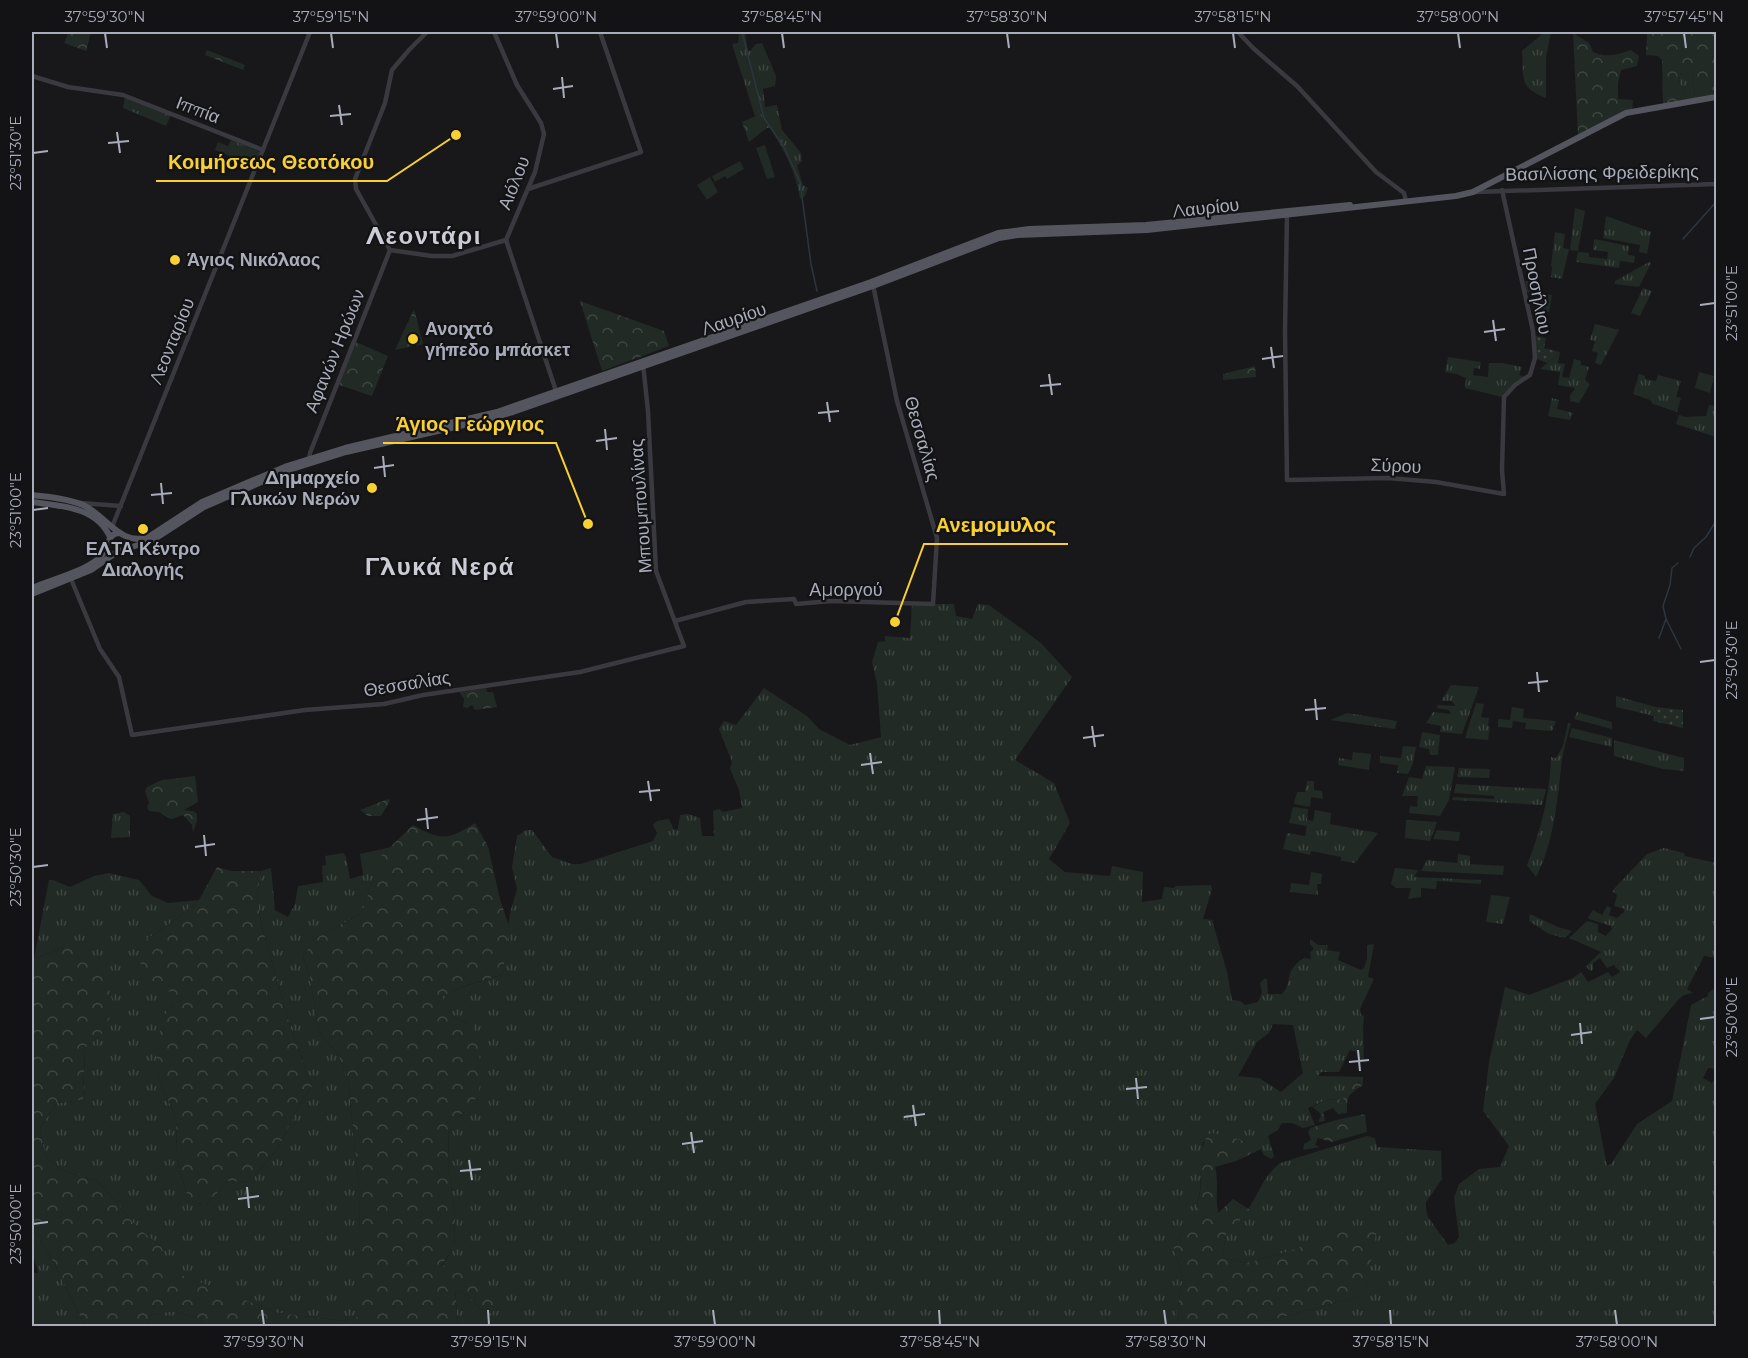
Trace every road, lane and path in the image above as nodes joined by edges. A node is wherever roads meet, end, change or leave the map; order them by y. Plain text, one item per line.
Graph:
1 (310, 32) edge
2 (427, 32) edge
3 (494, 32) edge
4 (600, 32) edge
5 (1238, 32) edge
6 (32, 76) edge
7 (1716, 97) edge
8 (263, 150) junction
9 (1491, 183) junction
10 (1716, 184) edge
11 (528, 189) junction
12 (1500, 190) junction
13 (1473, 192) junction
14 (1406, 201) junction
15 (1287, 213) junction
16 (506, 240) junction
17 (390, 250) junction
18 (872, 284) junction
19 (643, 364) junction
20 (557, 394) junction
21 (309, 461) junction
22 (1504, 494) joint
23 (32, 495) edge
24 (32, 502) edge
25 (77, 502) junction
26 (98, 503) junction
27 (121, 506) junction
28 (92, 513) junction
29 (112, 527) junction
30 (124, 535) junction
31 (110, 537) junction
32 (108, 545) junction
33 (121, 551) junction
34 (71, 579) junction
35 (32, 588) edge
36 (32, 594) edge
37 (933, 604) joint
38 (675, 621) junction
39 (684, 646) joint

1 - 8 street, Λεονταρίου
2 - 17 street
3 - 11 street, Αιόλου
4 - 11 street
5 - 14 street
6 - 8 street, Ιππία
7 - 9 main road, Λαυρίου
8 - 27 street, Λεονταρίου
9 - 12 street, Βασιλίσσης Φρειδερίκης
9 - 13 main road, Λαυρίου
10 - 12 street, Βασιλίσσης Φρειδερίκης
11 - 16 street, Αιόλου
12 - 13 street
12 - 22 street, Προσήλιου
13 - 14 main road, Λαυρίου
14 - 15 main road, Λαυρίου
15 - 18 main road, Λαυρίου
15 - 22 street, Σύρου
16 - 17 street
16 - 20 street
17 - 21 street, Αφανών Ηρώων
18 - 19 main road, Λαυρίου
18 - 37 street, Θεσσαλίας
19 - 20 main road, Λαυρίου
19 - 38 street, Μπουμπουλίνας
20 - 21 main road, Λαυρίου
21 - 30 main road, Λαυρίου
21 - 33 main road, Λαυρίου
23 - 25 main road
24 - 28 main road
25 - 26 street
25 - 28 main road
26 - 27 street
26 - 28 street
27 - 29 street, Λεονταρίου
28 - 29 main road
28 - 31 main road
29 - 30 main road
30 - 31 main road, Λαυρίου
30 - 33 main road
31 - 32 main road
32 - 33 main road
32 - 35 main road
33 - 34 main road, Λαυρίου
34 - 36 main road, Λαυρίου
34 - 39 street, Θεσσαλίας
37 - 38 street, Αμοργού
38 - 39 street, Μπουμπουλίνας

